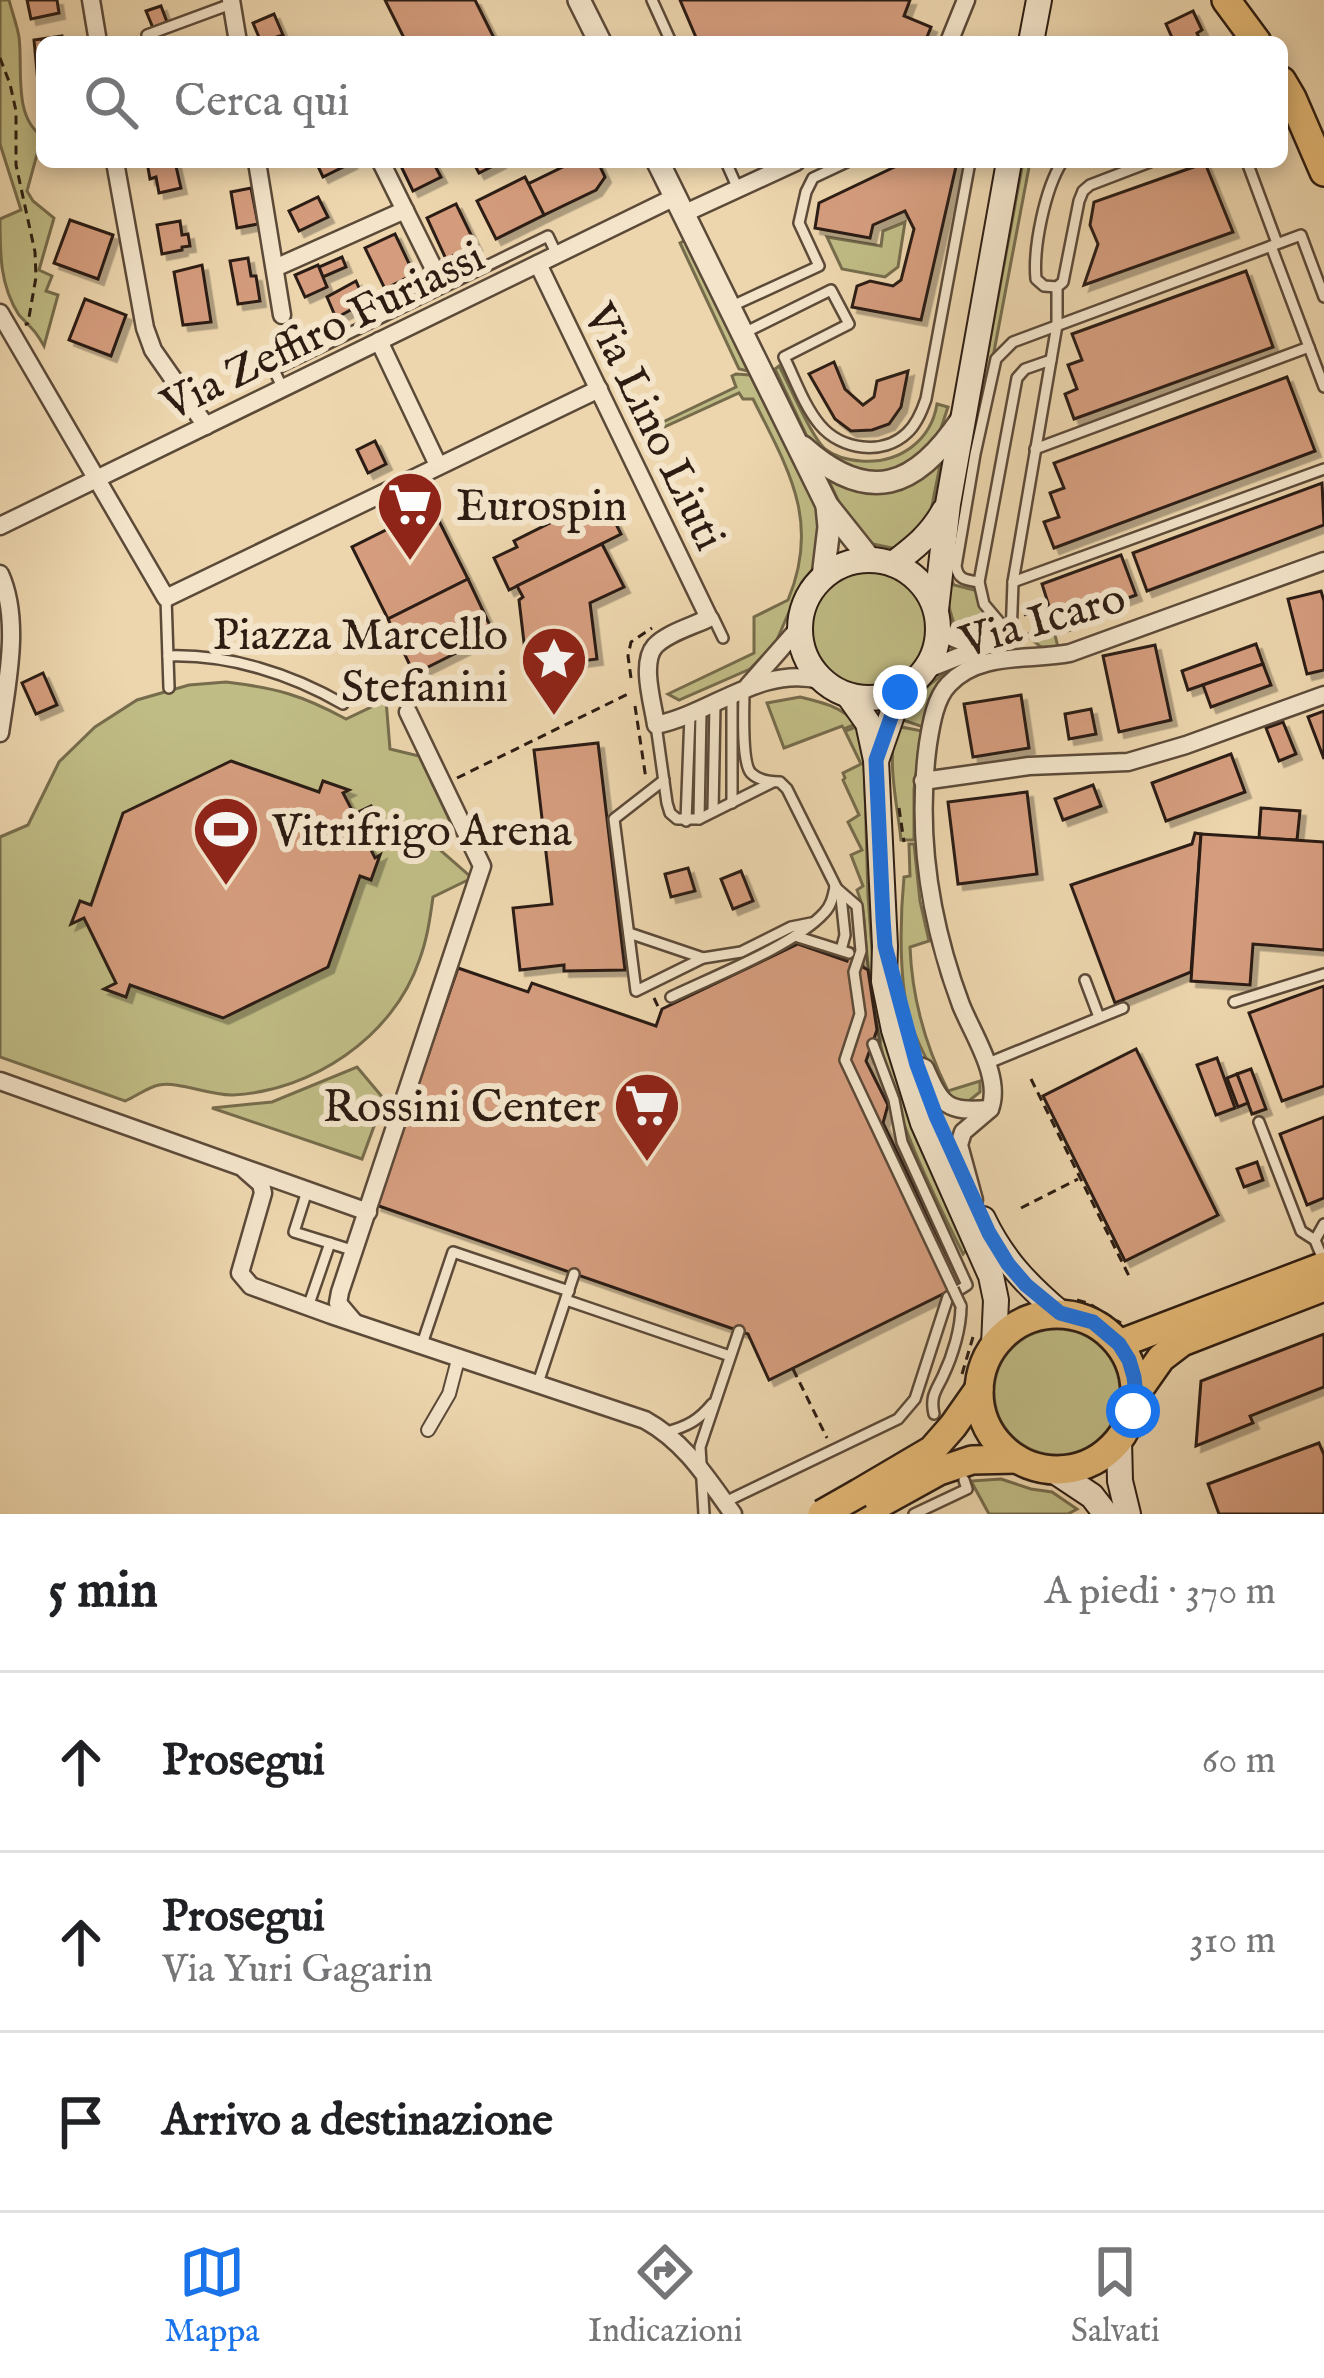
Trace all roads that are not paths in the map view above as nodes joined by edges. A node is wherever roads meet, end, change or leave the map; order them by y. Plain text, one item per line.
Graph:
1 (91, 0) edge
2 (579, 0) edge
3 (652, 0) edge
4 (966, 0) edge
5 (1039, 0) edge
6 (1226, 0) edge
7 (231, 2) edge
8 (148, 35) dead end
9 (97, 36) edge
10 (237, 36) edge
11 (597, 36) edge
12 (668, 36) edge
13 (951, 36) edge
14 (1032, 36) edge
15 (1253, 36) edge
16 (1288, 91) edge
17 (116, 168) edge
18 (258, 168) edge
19 (384, 168) edge
20 (661, 168) edge
21 (728, 168) edge
22 (783, 168) edge
23 (834, 168) edge
24 (969, 168) edge
25 (1008, 168) edge
26 (1057, 168) edge
27 (1134, 168) edge
28 (1249, 168) edge
29 (1324, 172) edge
30 (738, 189) junction
31 (679, 205) junction
32 (405, 210) junction
33 (1274, 245) junction
34 (557, 255) junction
35 (538, 264) junction
36 (274, 268) junction
37 (436, 274) dead end
38 (1057, 287) junction
39 (1324, 297) edge
40 (729, 308) junction
41 (0, 313) edge
42 (282, 315) road end
43 (369, 324) junction
44 (1058, 325) junction
45 (742, 334) junction
46 (380, 341) junction
47 (1309, 347) junction
48 (1051, 360) junction
49 (1324, 387) edge
50 (283, 389) junction
51 (598, 389) junction
52 (962, 419) junction
53 (206, 426) junction
54 (794, 439) junction
55 (1035, 449) junction
56 (438, 465) junction
57 (1324, 469) edge
58 (97, 479) junction
59 (947, 504) junction
60 (826, 505) junction
61 (0, 526) edge
62 (881, 561) junction
63 (1324, 561) edge
64 (0, 574) edge
65 (823, 577) junction
66 (979, 582) junction
67 (1012, 582) junction
68 (166, 598) junction
69 (711, 618) junction
70 (937, 619) junction
71 (799, 628) junction
72 (1011, 636) junction
73 (723, 638) dead end
74 (168, 656) junction
75 (1027, 657) junction
76 (926, 670) junction
77 (820, 680) junction
78 (169, 688) dead end
79 (900, 692) junction
80 (1324, 695) edge
81 (849, 696) junction
82 (716, 703) junction
83 (343, 704) dead end
84 (408, 712) dead end
85 (656, 725) junction
86 (0, 733) edge
87 (876, 760) junction
88 (790, 771) dead end
89 (664, 780) junction
90 (923, 781) junction
91 (776, 783) junction
92 (732, 803) junction
93 (713, 812) junction
94 (699, 819) junction
95 (686, 821) junction
96 (835, 887) junction
97 (812, 923) junction
98 (629, 933) junction
99 (795, 936) junction
100 (885, 946) junction
101 (703, 958) junction
102 (1324, 974) edge
103 (1085, 980) dead end
104 (671, 997) dead end
105 (1234, 1002) dead end
106 (1123, 1008) dead end
107 (1100, 1017) junction
108 (872, 1044) dead end
109 (986, 1064) junction
110 (917, 1065) junction
111 (0, 1081) edge
112 (989, 1109) junction
113 (1259, 1122) dead end
114 (245, 1170) junction
115 (307, 1191) junction
116 (974, 1200) junction
117 (368, 1212) junction
118 (1324, 1224) edge
119 (330, 1243) junction
120 (355, 1251) junction
121 (1321, 1256) edge
122 (574, 1274) dead end
123 (1324, 1287) edge
124 (567, 1296) junction
125 (1067, 1306) junction
126 (308, 1307) junction
127 (354, 1322) junction
128 (739, 1331) dead end
129 (1122, 1335) junction
130 (987, 1336) junction
131 (422, 1344) junction
132 (730, 1356) junction
133 (459, 1357) junction
134 (538, 1383) junction
135 (970, 1385) junction
136 (934, 1390) junction
137 (916, 1394) junction
138 (716, 1399) junction
139 (1142, 1403) junction
140 (934, 1414) dead end
141 (428, 1430) dead end
142 (667, 1432) junction
143 (1128, 1441) junction
144 (1017, 1459) junction
145 (1053, 1470) junction
146 (702, 1471) junction
147 (964, 1480) dead end
148 (863, 1506) edge
149 (729, 1508) edge
150 (704, 1514) edge
151 (822, 1514) edge
152 (914, 1514) edge
153 (1106, 1514) edge
154 (1128, 1514) edge

1 - 9 street
2 - 11 street
3 - 12 lane
4 - 13 street
5 - 14 main road
6 - 15 main road
7 - 8 lane
7 - 10 street
16 - 29 main road
17 - 53 street
18 - 36 street
19 - 32 street
20 - 31 street
21 - 30 lane
22 - 30 street, Via Zeffiro Furiassi
23 - 40 lane
24 - 45 lane
25 - 52 main road
26 - 38 lane
27 - 38 lane
28 - 33 lane
30 - 31 street, Via Zeffiro Furiassi
31 - 34 street, Via Zeffiro Furiassi
31 - 40 street
32 - 36 street
32 - 37 street
33 - 39 lane
33 - 44 lane
33 - 47 lane
34 - 35 street, Via Zeffiro Furiassi
34 - 43 lane
35 - 46 street, Via Zeffiro Furiassi
35 - 51 street, Via Lino Liuti
36 - 42 street
38 - 44 lane
40 - 45 street
41 - 58 street
43 - 46 lane
43 - 50 lane
44 - 48 lane
44 - 66 lane
45 - 54 street
46 - 50 street, Via Zeffiro Furiassi
46 - 56 street
47 - 49 lane
47 - 55 lane
48 - 55 lane
48 - 66 lane
50 - 53 street, Via Zeffiro Furiassi
51 - 56 street
51 - 69 street, Via Lino Liuti
52 - 54 street
52 - 59 main road
53 - 58 street, Via Zeffiro Furiassi
54 - 60 street
55 - 67 lane
56 - 68 street
57 - 67 lane
58 - 61 street, Via Zeffiro Furiassi
58 - 68 street
59 - 62 main road
59 - 70 main road
60 - 62 street
60 - 65 street
62 - 65 main road
62 - 70 main road
63 - 75 street, Via Icaro
64 - 86 street
65 - 71 main road
66 - 72 lane
67 - 72 lane
68 - 74 lane
69 - 73 lane
69 - 85 street
70 - 72 street
70 - 76 main road
71 - 77 main road
71 - 82 street
72 - 75 street
72 - 76 street
74 - 78 lane
74 - 83 lane
75 - 90 street, Via Icaro
76 - 79 main road
77 - 81 main road
77 - 82 street
79 - 81 main road
79 - 87 main road
80 - 90 street
81 - 87 main road
82 - 85 street
82 - 91 lane
82 - 92 lane
82 - 93 lane
82 - 94 lane
82 - 95 lane
84 - 117 street
85 - 89 lane
87 - 100 main road
88 - 91 lane
89 - 95 lane
89 - 98 lane
90 - 109 street, Via Icaro
91 - 92 lane
91 - 96 lane
92 - 93 lane
93 - 94 lane
94 - 95 lane
96 - 97 lane
96 - 99 lane
96 - 136 lane, bridge
97 - 99 lane
97 - 101 lane
98 - 101 lane
98 - 101 lane
99 - 104 lane
100 - 110 main road
100 - 130 main road
102 - 105 lane
103 - 107 lane
106 - 107 lane
107 - 109 lane
108 - 137 lane
109 - 112 street, Via Icaro
110 - 112 street
110 - 116 main road
111 - 114 street
112 - 116 street
113 - 121 lane
114 - 115 street
114 - 126 street
115 - 117 street
115 - 119 lane
116 - 125 main road
117 - 120 street
118 - 121 lane
119 - 120 lane
119 - 126 lane
120 - 127 street
121 - 129 main road
122 - 124 lane
123 - 139 main road
124 - 131 lane
124 - 132 lane
124 - 134 lane
125 - 129 main road
125 - 130 main road
126 - 127 street
127 - 131 street
128 - 132 lane
129 - 139 main road
130 - 135 main road
131 - 133 street
132 - 138 lane
133 - 134 street
133 - 141 street
134 - 142 street
135 - 144 main road
135 - 148 main road
136 - 137 lane
136 - 140 lane
137 - 149 lane
138 - 142 lane
138 - 146 lane
139 - 143 main road
142 - 146 street
143 - 145 main road
143 - 154 main road
144 - 145 main road
144 - 148 main road
145 - 153 main road
146 - 149 street
146 - 150 lane
147 - 152 lane
148 - 151 main road, bridge

